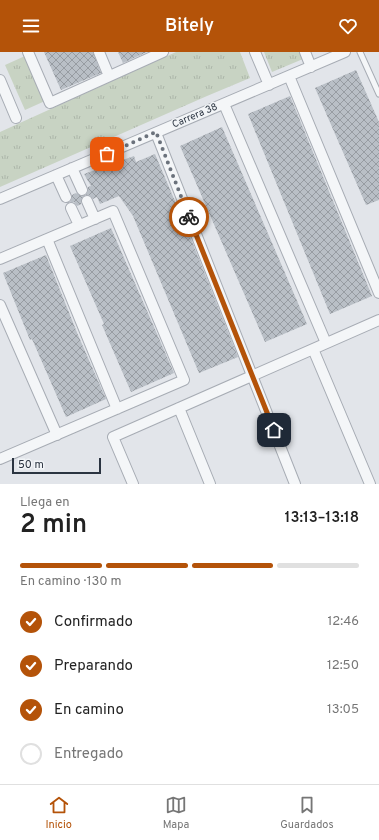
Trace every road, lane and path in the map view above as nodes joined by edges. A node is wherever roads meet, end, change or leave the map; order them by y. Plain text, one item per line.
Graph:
1 (28, 52) edge
2 (99, 52) edge
3 (163, 52) edge
4 (255, 52) edge
5 (305, 52) edge
6 (345, 52) edge
7 (360, 52) edge
8 (311, 66) junction
9 (109, 76) junction
10 (289, 76) junction
11 (0, 80) edge
12 (268, 85) junction
13 (379, 94) edge
14 (224, 104) junction
15 (16, 118) dead end
16 (156, 132) junction
17 (72, 168) junction
18 (56, 175) junction
19 (82, 190) dead end
20 (66, 197) dead end
21 (0, 199) edge
22 (87, 201) dead end
23 (71, 208) dead end
24 (95, 219) junction
25 (79, 226) junction
26 (47, 239) junction
27 (0, 259) edge
28 (379, 293) edge
29 (0, 305) edge
30 (379, 320) edge
31 (326, 343) junction
32 (313, 349) junction
33 (253, 375) junction
34 (179, 408) junction
35 (117, 409) junction
36 (56, 434) junction
37 (0, 459) edge
38 (133, 484) edge
39 (210, 484) edge
40 (295, 484) edge
41 (370, 484) edge

1 - 9 street
2 - 9 street
3 - 9 street
4 - 12 street
5 - 8 street
6 - 8 street, Carrera 38
7 - 13 lane
8 - 10 street, Carrera 38
10 - 12 street, Carrera 38
10 - 28 street
11 - 15 street
12 - 14 street, Carrera 38
14 - 16 street, Carrera 38
14 - 31 street
16 - 17 street, Carrera 38
16 - 33 street
17 - 18 street, Carrera 38
17 - 19 street
18 - 20 street
18 - 21 street, Carrera 38
22 - 24 street
23 - 25 street
24 - 25 street
24 - 35 street
25 - 26 street
26 - 27 street
26 - 35 street
29 - 36 street
30 - 31 street
31 - 32 street
32 - 33 street
32 - 41 street
33 - 34 street
33 - 40 street
34 - 38 street
34 - 39 street
35 - 36 street
36 - 37 street

